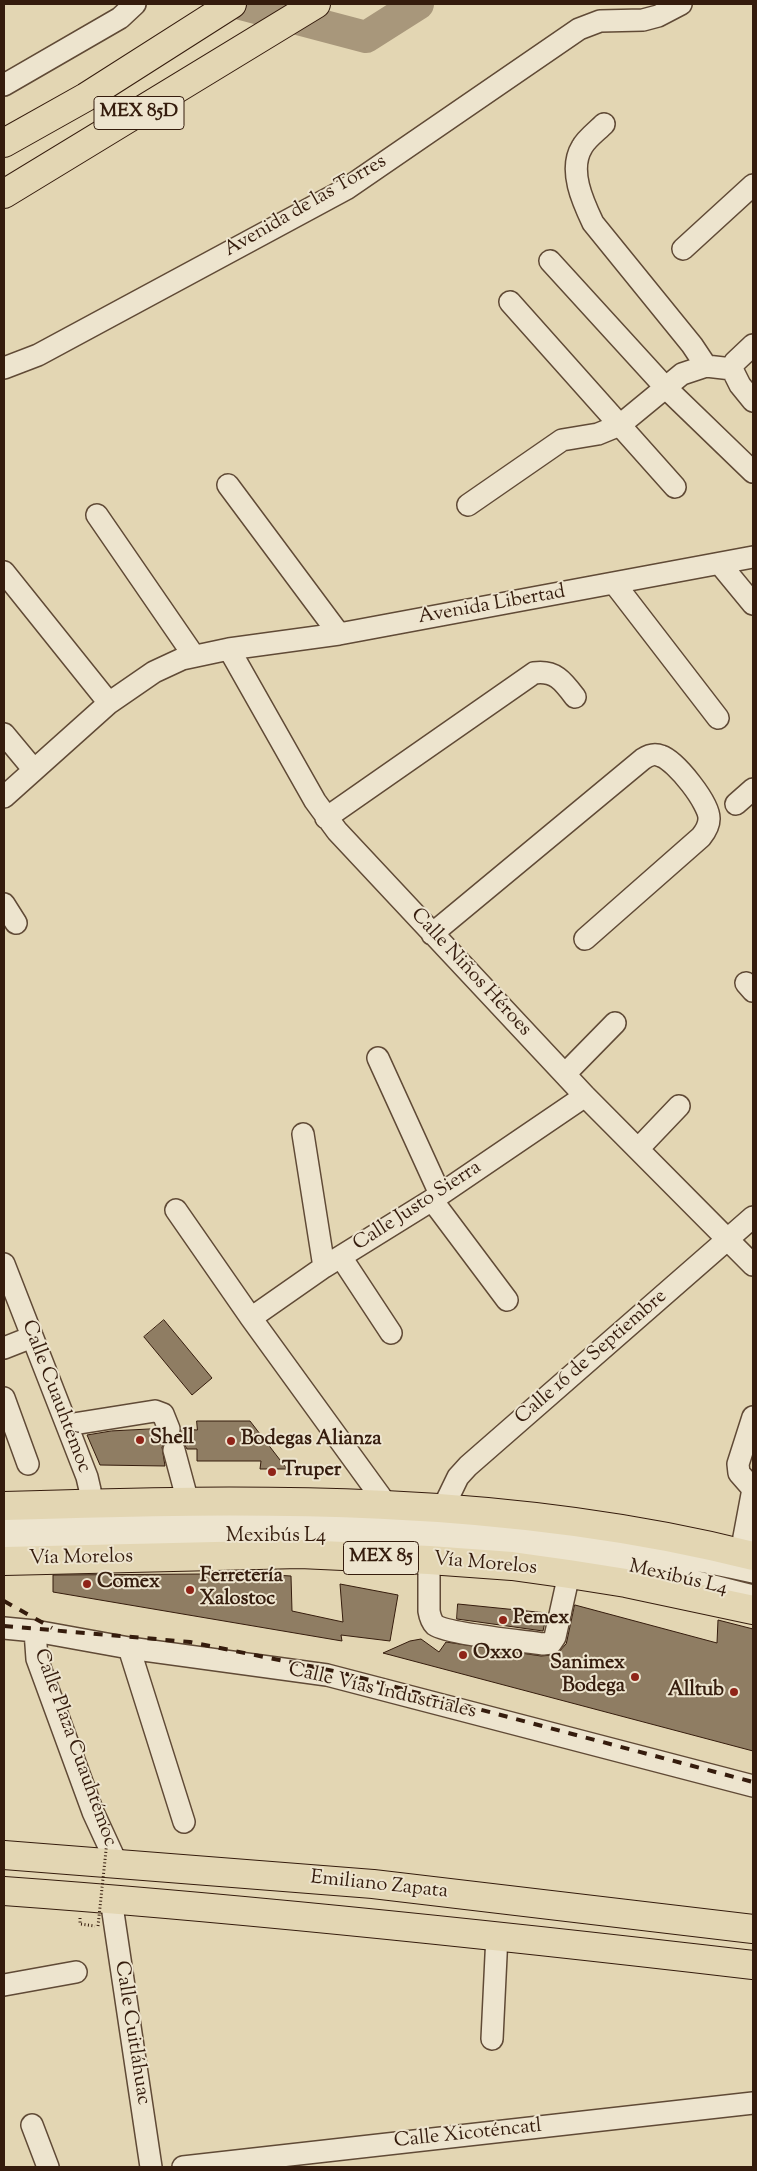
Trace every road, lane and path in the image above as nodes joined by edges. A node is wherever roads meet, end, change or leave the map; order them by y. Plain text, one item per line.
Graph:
1 (135, 4) edge
2 (232, 4) edge
3 (316, 4) edge
4 (681, 4) edge
5 (4, 85) edge
6 (604, 124) dead end
7 (4, 143) edge
8 (753, 186) edge
9 (4, 194) edge
10 (683, 249) dead end
11 (550, 261) dead end
12 (510, 302) dead end
13 (753, 345) edge
14 (706, 366) junction
15 (4, 368) edge
16 (732, 369) junction
17 (664, 386) junction
18 (753, 401) edge
19 (620, 425) junction
20 (753, 472) edge
21 (228, 485) dead end
22 (675, 487) dead end
23 (468, 505) dead end
24 (97, 515) dead end
25 (753, 557) edge
26 (720, 564) junction
27 (4, 572) edge
28 (614, 583) junction
29 (753, 604) edge
30 (338, 634) junction
31 (229, 649) junction
32 (194, 656) junction
33 (575, 697) dead end
34 (110, 703) junction
35 (718, 718) dead end
36 (4, 734) edge
37 (34, 770) junction
38 (753, 789) edge
39 (4, 797) edge
40 (736, 804) dead end
41 (326, 818) junction
42 (4, 904) edge
43 (16, 923) dead end
44 (432, 934) junction
45 (585, 939) dead end
46 (616, 1023) dead end
47 (378, 1058) dead end
48 (565, 1074) junction
49 (585, 1096) junction
50 (678, 1106) dead end
51 (303, 1134) dead end
52 (638, 1149) junction
53 (436, 1197) junction
54 (176, 1210) dead end
55 (753, 1217) edge
56 (729, 1239) junction
57 (332, 1262) junction
58 (4, 1264) edge
59 (753, 1265) edge
60 (507, 1300) dead end
61 (251, 1318) junction
62 (391, 1333) dead end
63 (32, 1337) junction
64 (4, 1348) edge
65 (4, 1398) edge
66 (753, 1417) edge
67 (67, 1425) junction
68 (169, 1429) dead end
69 (174, 1450) dead end
70 (28, 1464) dead end
71 (188, 1502) junction
72 (90, 1503) junction
73 (386, 1504) junction
74 (4, 1506) edge
75 (443, 1508) junction
76 (4, 1523) edge
77 (4, 1542) edge
78 (429, 1560) junction
79 (749, 1560) edge
80 (4, 1561) edge
81 (569, 1574) junction
82 (753, 1596) edge
83 (753, 1610) edge
84 (4, 1628) edge
85 (35, 1631) junction
86 (129, 1648) junction
87 (753, 1786) edge
88 (101, 1817) junction
89 (184, 1822) dead end
90 (4, 1855) edge
91 (117, 1864) junction
92 (4, 1891) edge
93 (111, 1899) junction
94 (80, 1924) dead end
95 (753, 1929) edge
96 (497, 1935) junction
97 (753, 1964) edge
98 (76, 1972) dead end
99 (4, 1985) edge
100 (492, 2040) dead end
101 (753, 2103) edge
102 (32, 2125) dead end
103 (48, 2167) edge
104 (151, 2167) edge
105 (184, 2167) edge

1 - 5 street
2 - 7 main road, MEX 85D
3 - 9 main road, MEX 85D
4 - 15 street, Avenida de las Torres
6 - 14 street
8 - 10 street
11 - 17 street
12 - 19 street
13 - 16 street
14 - 16 street
14 - 17 street
16 - 18 street
17 - 19 street
17 - 20 street
19 - 22 street
19 - 23 street
21 - 30 street
24 - 32 street
25 - 26 street, Avenida Libertad
26 - 28 street, Avenida Libertad
26 - 29 street
27 - 34 street
28 - 30 street, Avenida Libertad
28 - 35 street
30 - 31 street, Avenida Libertad
31 - 32 street, Avenida Libertad
31 - 41 street, Calle Niños Héroes
32 - 34 street, Avenida Libertad
33 - 41 street
34 - 37 street, Avenida Libertad
36 - 37 street
37 - 39 street, Avenida Libertad
38 - 40 street
41 - 44 street, Calle Niños Héroes
42 - 43 street
44 - 45 street
44 - 48 street, Calle Niños Héroes
46 - 48 street
47 - 53 street
48 - 49 street, Calle Niños Héroes
49 - 52 street, Calle Niños Héroes
49 - 53 street, Calle Justo Sierra
50 - 52 street
51 - 57 street
52 - 56 street, Calle Niños Héroes
53 - 57 street, Calle Justo Sierra
53 - 60 street
54 - 61 street
55 - 56 street, Calle 16 de Septiembre
56 - 59 street, Calle Niños Héroes
56 - 75 street, Calle 16 de Septiembre
57 - 61 street, Calle Justo Sierra
57 - 62 street
58 - 63 street, Calle Cuauhtémoc
61 - 73 street
63 - 64 street
63 - 67 street, Calle Cuauhtémoc
65 - 70 street
66 - 79 street
67 - 68 street
67 - 72 street, Calle Cuauhtémoc
69 - 71 street
71 - 72 main road
71 - 73 main road
72 - 74 main road
73 - 75 main road
75 - 79 main road
76 - 79 street, Mexibús L4
77 - 82 street, Mexibús L4
78 - 80 main road, Vía Morelos / MEX 85
78 - 81 main road, Vía Morelos / MEX 85
78 - 81 street
81 - 83 main road, Vía Morelos / MEX 85
84 - 85 street, Calle Vías Industriales
85 - 86 street, Calle Vías Industriales
85 - 88 street, Calle Plaza Cuauhtémoc
86 - 87 street, Calle Vías Industriales
86 - 89 street
88 - 91 street, Calle Plaza Cuauhtémoc
88 - 94 path, bridge
90 - 91 main road, Emiliano Zapata
91 - 95 main road, Emiliano Zapata
92 - 93 main road, Emiliano Zapata
93 - 96 main road, Emiliano Zapata
93 - 104 street, Calle Cuitláhuac
96 - 97 main road, Emiliano Zapata
96 - 100 street
98 - 99 street
101 - 105 street, Calle Xicoténcatl
102 - 103 street

